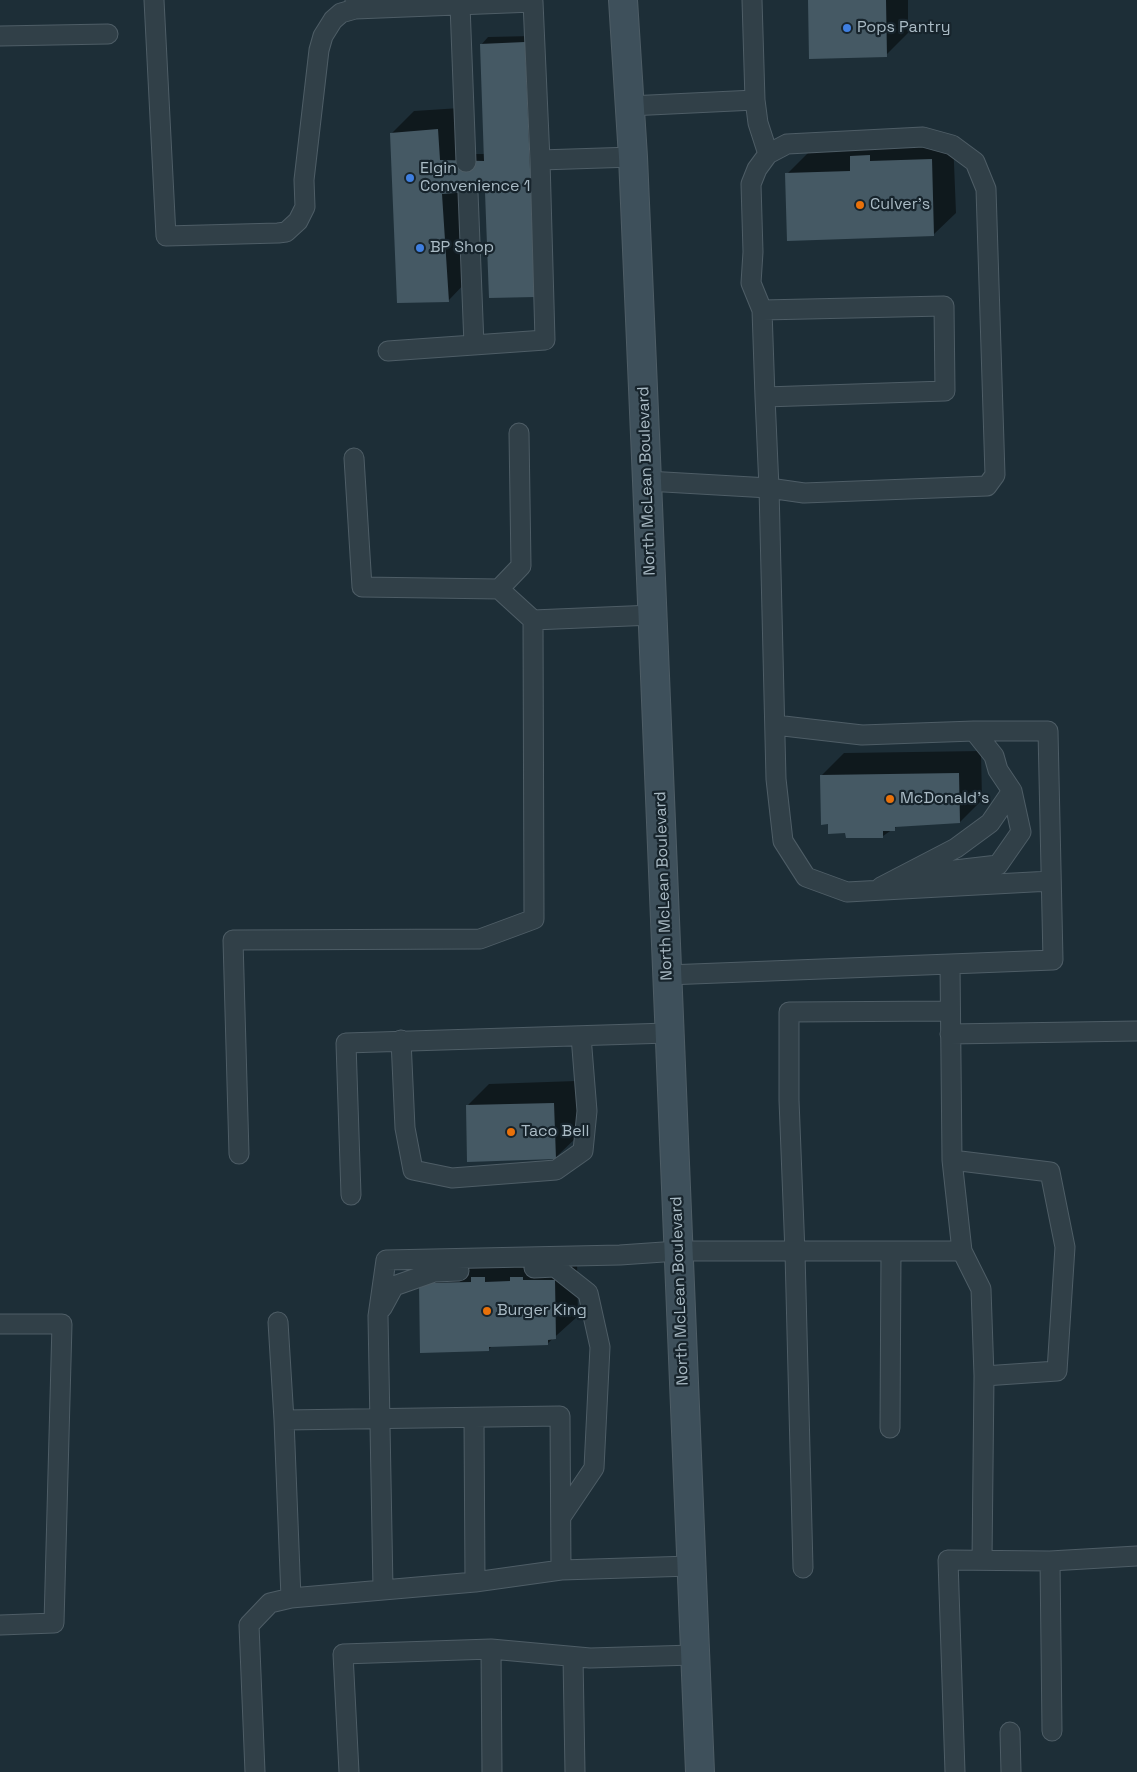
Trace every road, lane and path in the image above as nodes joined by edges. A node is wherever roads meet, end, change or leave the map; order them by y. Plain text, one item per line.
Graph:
1 (154, 0) edge
2 (623, 0) edge
3 (752, 0) edge
4 (355, 4) edge
5 (460, 5) junction
6 (108, 34) dead end
7 (0, 36) edge
8 (755, 100) junction
9 (630, 106) junction
10 (768, 154) junction
11 (633, 157) junction
12 (540, 160) junction
13 (466, 162) dead end
14 (468, 192) dead end
15 (762, 310) junction
16 (474, 345) junction
17 (388, 351) dead end
18 (765, 397) junction
19 (519, 433) dead end
20 (354, 458) dead end
21 (647, 481) junction
22 (769, 488) junction
23 (499, 589) junction
24 (653, 615) junction
25 (533, 620) junction
26 (775, 725) junction
27 (974, 731) junction
28 (1012, 791) junction
29 (903, 876) junction
30 (1051, 881) junction
31 (873, 890) junction
32 (950, 964) junction
33 (667, 975) junction
34 (950, 1011) junction
35 (1137, 1031) edge
36 (668, 1033) junction
37 (950, 1034) junction
38 (581, 1036) junction
39 (401, 1040) junction
40 (239, 1154) dead end
41 (952, 1160) junction
42 (351, 1195) dead end
43 (678, 1251) junction
44 (962, 1251) junction
45 (890, 1252) junction
46 (795, 1253) junction
47 (378, 1316) junction
48 (278, 1322) dead end
49 (0, 1324) edge
50 (984, 1376) junction
51 (380, 1418) junction
52 (474, 1418) junction
53 (284, 1420) junction
54 (890, 1428) dead end
55 (561, 1517) junction
56 (1137, 1556) edge
57 (982, 1560) junction
58 (1050, 1561) junction
59 (691, 1566) junction
60 (803, 1568) dead end
61 (561, 1570) junction
62 (475, 1582) junction
63 (383, 1589) junction
64 (291, 1598) junction
65 (0, 1625) edge
66 (491, 1649) junction
67 (694, 1655) junction
68 (573, 1657) junction
69 (1052, 1731) dead end
70 (1010, 1732) dead end
71 (255, 1772) edge
72 (349, 1772) edge
73 (492, 1772) edge
74 (575, 1772) edge
75 (700, 1772) edge
76 (955, 1772) edge
77 (1011, 1772) edge

1 - 4 lane
2 - 9 main road, North McLean Boulevard
3 - 8 lane
4 - 5 lane
5 - 12 lane
5 - 13 lane
6 - 7 lane
8 - 9 lane
8 - 10 lane
9 - 11 main road, North McLean Boulevard
10 - 15 lane
10 - 22 lane
11 - 12 lane
11 - 21 main road, North McLean Boulevard
12 - 16 lane
14 - 16 lane
15 - 18 lane
15 - 18 lane
16 - 17 lane
18 - 22 lane
19 - 23 lane
20 - 23 lane
21 - 22 lane
21 - 24 main road, North McLean Boulevard
22 - 26 lane
23 - 25 lane
24 - 25 lane
24 - 33 main road, North McLean Boulevard
25 - 40 lane
26 - 27 lane
26 - 31 lane
27 - 28 lane
27 - 30 lane
28 - 29 lane
28 - 29 lane
29 - 31 lane
30 - 31 lane
30 - 32 lane
32 - 33 lane
32 - 34 lane
33 - 36 main road, North McLean Boulevard
34 - 37 lane
34 - 46 lane
35 - 37 lane
36 - 38 lane
36 - 43 main road, North McLean Boulevard
37 - 41 lane
38 - 39 lane
38 - 39 lane
39 - 42 lane
41 - 44 lane
41 - 50 lane
43 - 46 lane
43 - 47 lane
43 - 59 main road, North McLean Boulevard
44 - 45 lane
44 - 50 lane
45 - 46 lane
45 - 54 lane
46 - 60 lane
47 - 51 lane
47 - 55 lane
48 - 53 lane
49 - 65 lane
50 - 57 lane
51 - 52 lane
51 - 53 lane
51 - 63 lane
52 - 55 lane
52 - 62 lane
53 - 64 lane
55 - 61 lane
56 - 58 lane
57 - 58 lane
57 - 76 lane
58 - 69 lane
59 - 61 lane
59 - 67 main road, North McLean Boulevard
61 - 62 lane
62 - 63 lane
63 - 64 lane
64 - 71 lane
66 - 68 lane
66 - 72 lane
66 - 73 lane
67 - 68 lane
67 - 75 main road, North McLean Boulevard
68 - 74 lane
70 - 77 lane

